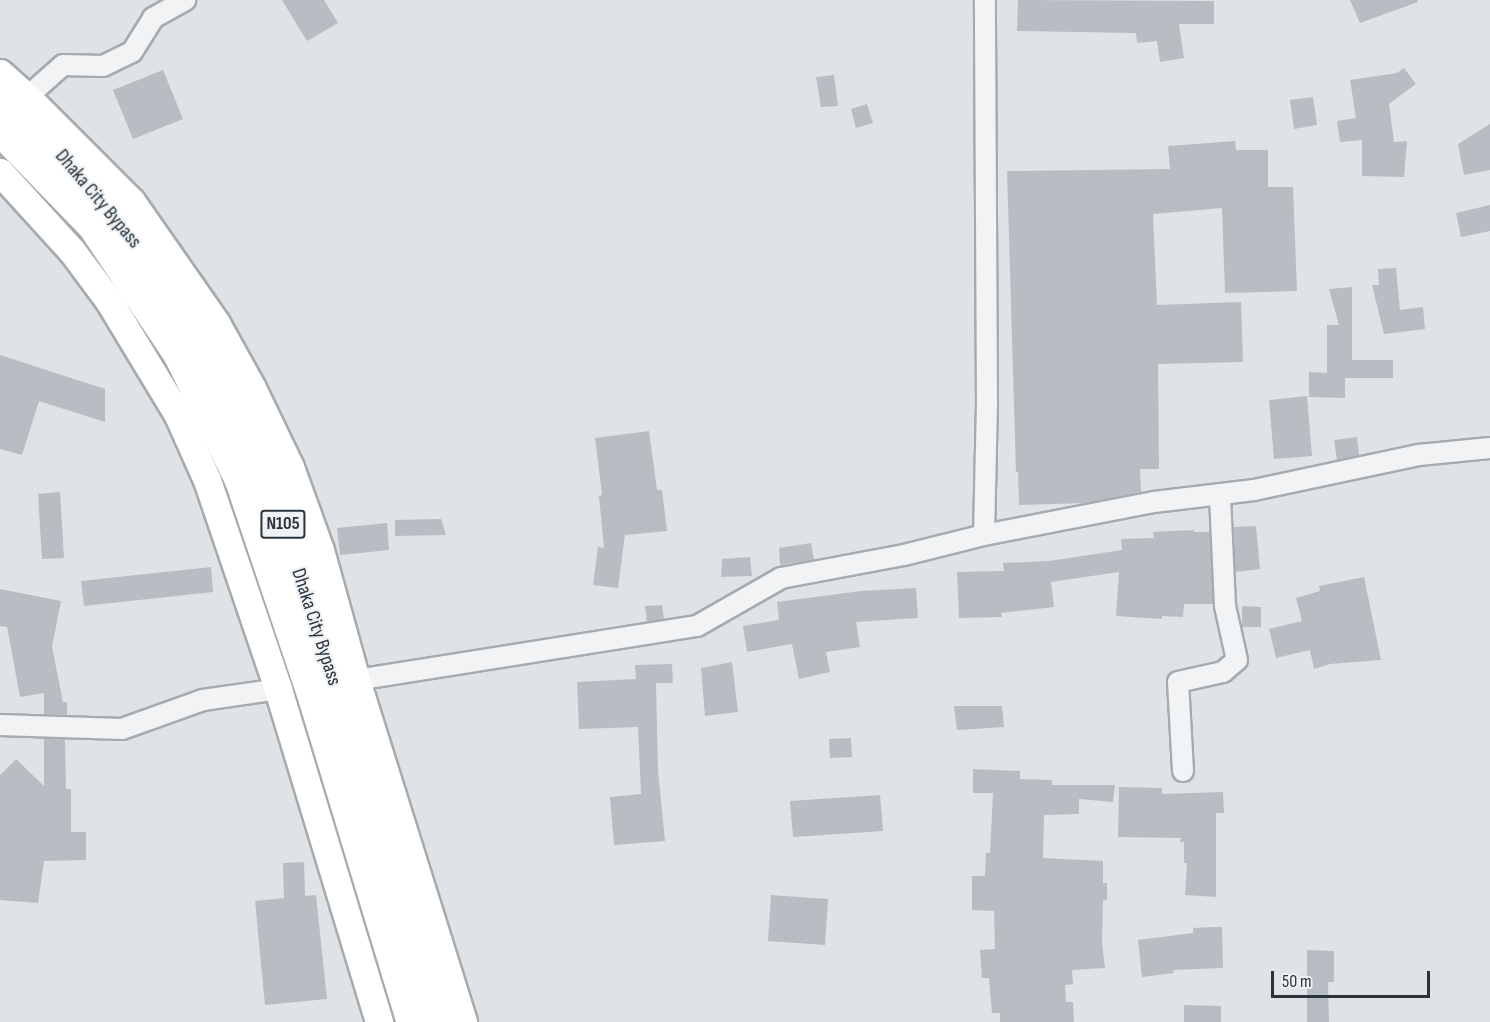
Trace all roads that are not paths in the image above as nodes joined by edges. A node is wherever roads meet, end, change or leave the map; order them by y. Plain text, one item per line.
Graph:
1 (185, 0) edge
2 (985, 0) edge
3 (0, 73) edge
4 (14, 96) edge
5 (0, 129) edge
6 (0, 172) edge
7 (1490, 448) edge
8 (1220, 494) junction
9 (984, 535) junction
10 (356, 680) junction
11 (278, 689) junction
12 (0, 725) edge
13 (1183, 771) dead end
14 (379, 1022) edge
15 (413, 1022) edge
16 (438, 1022) edge
17 (462, 1022) edge

1 - 4 street
2 - 9 street
3 - 4 main road
4 - 10 main road
4 - 16 highway, Dhaka City Bypass / N105
5 - 15 highway, Dhaka City Bypass / N105
6 - 11 main road
7 - 8 street
8 - 9 street
8 - 13 street
9 - 10 street
10 - 17 main road
11 - 12 street
11 - 14 main road

